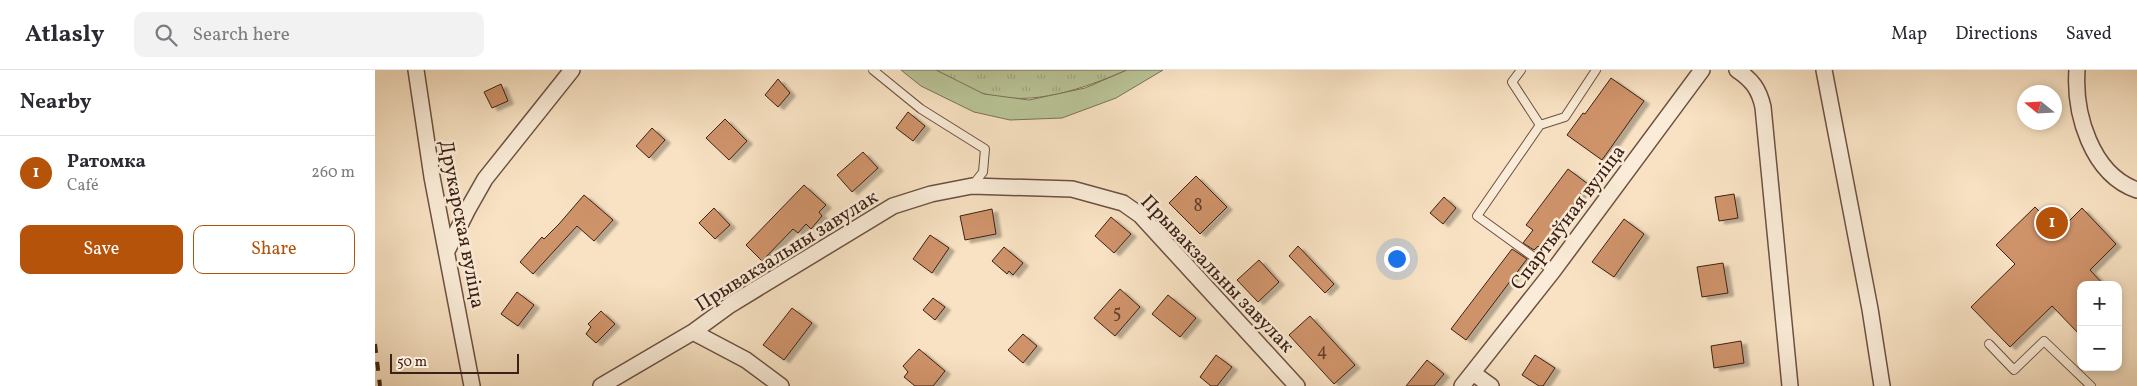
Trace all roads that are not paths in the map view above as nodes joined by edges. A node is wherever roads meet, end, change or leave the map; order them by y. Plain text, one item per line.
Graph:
1 (416, 70) edge
2 (571, 70) edge
3 (873, 70) edge
4 (1521, 70) edge
5 (1596, 70) edge
6 (1702, 70) edge
7 (1737, 70) edge
8 (1823, 70) edge
9 (2077, 70) edge
10 (1540, 124) junction
11 (972, 186) junction
12 (2137, 190) edge
13 (447, 251) junction
14 (1553, 271) junction
15 (693, 332) junction
16 (1989, 344) dead end
17 (1473, 373) junction
18 (473, 386) edge
19 (601, 386) edge
20 (781, 386) edge
21 (1297, 386) edge
22 (1462, 386) edge
23 (1491, 386) edge
24 (1790, 386) edge
25 (1882, 386) edge
26 (2091, 386) edge

1 - 13 street, Друкарская вуліца
2 - 13 street
3 - 11 lane
4 - 10 lane
5 - 10 lane
6 - 14 street, Спартыўная вуліца
7 - 24 street
8 - 25 street
9 - 12 street
10 - 14 lane
11 - 15 street, Прывакзальны завулак
11 - 21 street, Прывакзальны завулак
13 - 18 street, Друкарская вуліца
14 - 17 street, Спартыўная вуліца
15 - 19 street, Прывакзальны завулак
15 - 20 street
16 - 26 lane
17 - 22 street, Спартыўная вуліца
17 - 23 street

